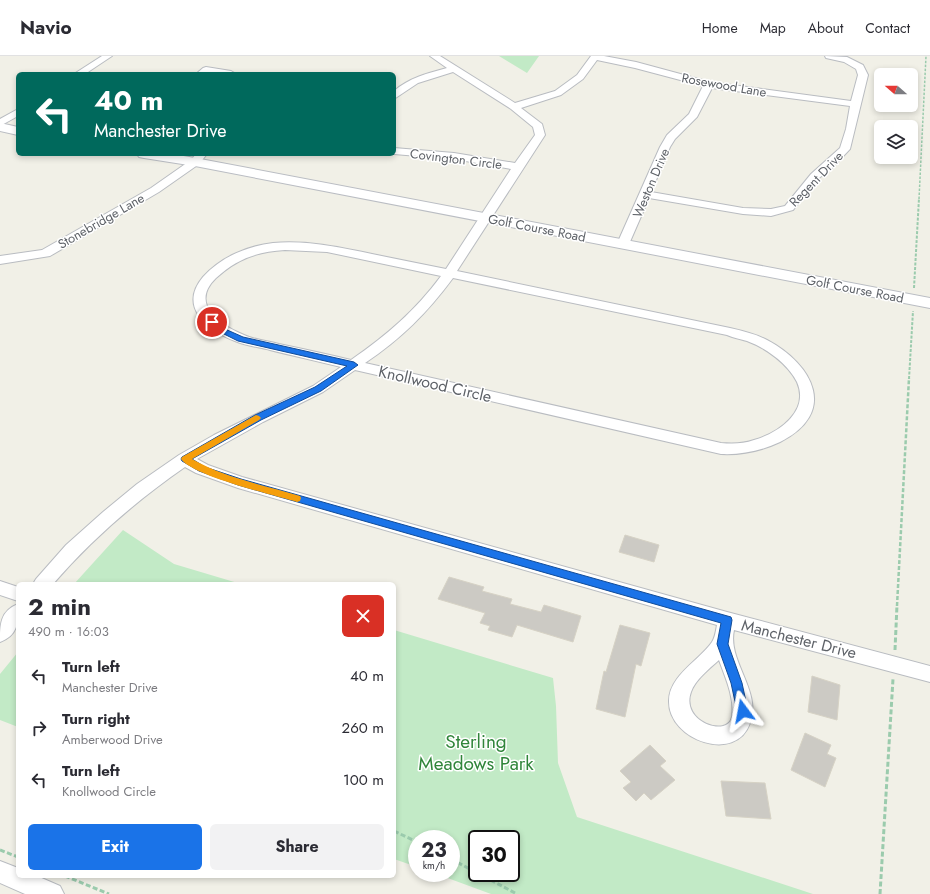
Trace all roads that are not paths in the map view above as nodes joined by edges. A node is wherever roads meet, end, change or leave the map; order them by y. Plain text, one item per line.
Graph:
1 (108, 56) edge
2 (434, 56) edge
3 (595, 56) edge
4 (829, 56) edge
5 (454, 69) junction
6 (82, 72) edge
7 (203, 72) edge
8 (218, 72) edge
9 (709, 85) junction
10 (396, 94) edge
11 (854, 104) junction
12 (514, 107) junction
13 (16, 113) edge
14 (0, 123) edge
15 (0, 127) edge
16 (16, 131) edge
17 (396, 151) edge
18 (171, 156) edge
19 (198, 158) edge
20 (518, 166) junction
21 (646, 194) junction
22 (486, 218) junction
23 (624, 244) junction
24 (0, 260) edge
25 (449, 274) junction
26 (930, 303) edge
27 (354, 365) junction
28 (185, 459) junction
29 (44, 582) edge
30 (0, 588) edge
31 (16, 593) edge
32 (16, 614) edge
33 (727, 620) junction
34 (0, 634) edge
35 (723, 644) dead end
36 (930, 674) edge
37 (0, 872) edge
38 (52, 894) edge

1 - 6 street
2 - 5 street
3 - 9 street, Rosewood Lane
3 - 12 street
4 - 11 street, Regent Drive
5 - 10 street
5 - 12 street
7 - 8 street
9 - 11 street, Rosewood Lane
9 - 21 street, Weston Drive
11 - 21 street, Regent Drive
12 - 20 street
13 - 14 street
15 - 16 street
17 - 20 street, Covington Circle
18 - 19 street, Golf Course Road
19 - 22 street, Golf Course Road
19 - 24 street, Stonebridge Lane
20 - 22 street
21 - 23 street, Weston Drive
22 - 23 street, Golf Course Road
22 - 25 street
23 - 26 street, Golf Course Road
25 - 27 street
25 - 27 street, Knollwood Circle
25 - 27 street, Knollwood Circle
27 - 28 street
28 - 29 street
28 - 33 street, Manchester Drive
30 - 31 street
32 - 34 street
33 - 35 street
33 - 36 street, Manchester Drive
37 - 38 street

